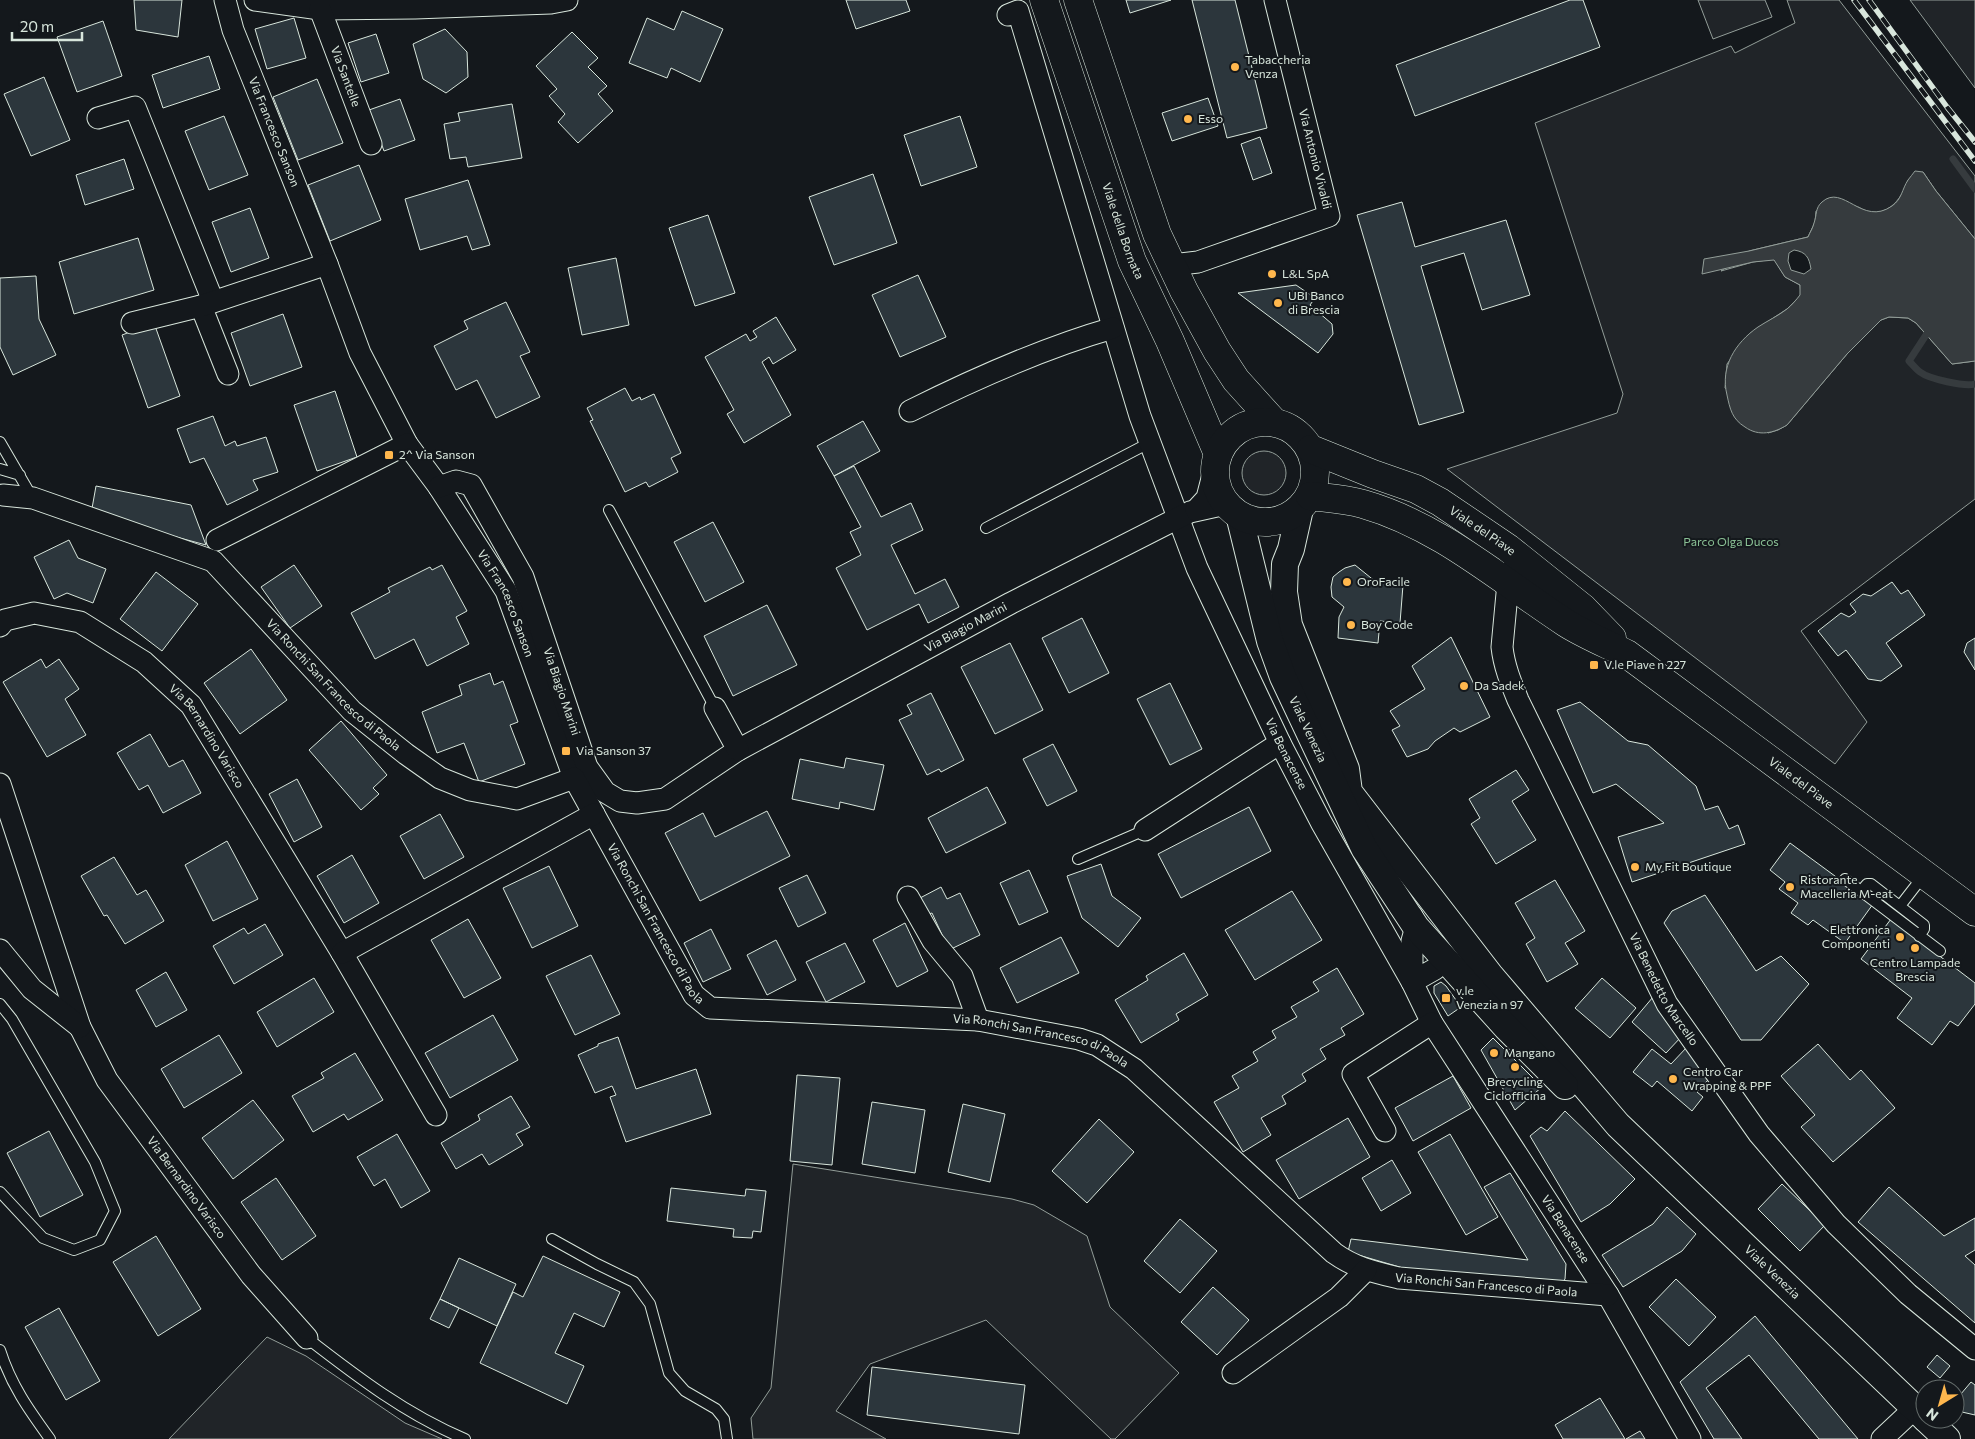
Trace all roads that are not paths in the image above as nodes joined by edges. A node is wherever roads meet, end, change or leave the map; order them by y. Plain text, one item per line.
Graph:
1 (225, 0) edge
2 (255, 0) edge
3 (568, 0) edge
4 (1044, 0) edge
5 (1078, 0) edge
6 (1275, 0) edge
7 (320, 9) junction
8 (1008, 15) dead end
9 (98, 118) dead end
10 (372, 144) dead end
11 (327, 264) junction
12 (1172, 265) junction
13 (207, 304) junction
14 (132, 323) dead end
15 (1113, 328) junction
16 (228, 374) dead end
17 (910, 411) dead end
18 (1273, 422) junction
19 (0, 442) edge
20 (1149, 443) junction
21 (407, 444) junction
22 (1311, 449) junction
23 (1216, 462) junction
24 (0, 468) edge
25 (20, 475) junction
26 (439, 487) junction
27 (3, 495) dead end
28 (33, 498) junction
29 (1305, 502) junction
30 (609, 510) dead end
31 (1232, 510) junction
32 (1187, 514) junction
33 (986, 528) dead end
34 (218, 540) dead end
35 (1508, 548) junction
36 (1509, 582) junction
37 (0, 626) edge
38 (1627, 654) junction
39 (716, 708) joint
40 (1280, 743) junction
41 (738, 750) junction
42 (574, 778) junction
43 (0, 784) edge
44 (1349, 792) junction
45 (594, 814) junction
46 (1145, 830) joint
47 (1078, 859) dead end
48 (1924, 874) junction
49 (1845, 879) dead end
50 (1861, 891) junction
51 (908, 898) dead end
52 (1900, 906) junction
53 (1975, 912) edge
54 (1416, 927) junction
55 (1919, 936) junction
56 (0, 950) edge
57 (1940, 951) dead end
58 (342, 953) junction
59 (1445, 960) junction
60 (1412, 982) junction
61 (0, 1004) edge
62 (978, 1020) junction
63 (1432, 1023) junction
64 (80, 1027) junction
65 (436, 1114) dead end
66 (1618, 1125) junction
67 (1384, 1131) dead end
68 (0, 1192) edge
69 (552, 1238) dead end
70 (1366, 1270) junction
71 (1608, 1295) junction
72 (307, 1338) joint
73 (1975, 1349) edge
74 (0, 1350) edge
75 (1233, 1373) dead end
76 (1915, 1408) edge
77 (1915, 1419) edge
78 (1937, 1429) edge
79 (50, 1439) edge
80 (465, 1439) edge
81 (727, 1439) edge
82 (1690, 1439) edge
83 (1882, 1439) edge
84 (1947, 1439) edge

1 - 11 street, Via Francesco Sanson
2 - 7 street
3 - 7 street
4 - 23 main road, Viale della Bornata
5 - 12 main road
6 - 12 street, Via Antonio Vivaldi
7 - 10 street, Via Santelle
8 - 15 street
9 - 13 street
11 - 13 street
11 - 21 street, Via Francesco Sanson
12 - 18 main road
13 - 14 street
13 - 16 street
15 - 17 street
15 - 20 street
18 - 22 main road
18 - 23 main road
19 - 25 lane
20 - 32 street
20 - 33 lane
21 - 26 street, Via Francesco Sanson
21 - 34 street
22 - 29 main road
22 - 35 main road, Viale del Piave
23 - 31 main road
23 - 32 street
24 - 25 lane
25 - 28 lane
26 - 41 street, Via Biagio Marini
26 - 42 street, Via Francesco Sanson
27 - 28 street, Via Ronchi San Francesco di Paola
28 - 42 street, Via Ronchi San Francesco di Paola
29 - 31 main road
29 - 36 main road, Viale del Piave
29 - 44 street, Viale Venezia
30 - 39 lane
31 - 32 street, Via Biagio Marini
31 - 54 street, Viale Venezia
32 - 40 street, Via Benacense
32 - 41 street, Via Biagio Marini
35 - 36 street, Via Benedetto Marcello
35 - 38 main road, Viale del Piave
36 - 38 main road, Viale del Piave
36 - 73 street, Via Benedetto Marcello
37 - 58 street, Via Bernardino Varisco
38 - 48 main road, Viale del Piave
39 - 41 street
40 - 46 street
40 - 60 street, Via Benacense
42 - 45 street, Via Ronchi San Francesco di Paola
43 - 64 street, Via Bernardino Varisco
44 - 54 street, Viale Venezia
44 - 66 street, Viale Venezia
45 - 58 street
45 - 62 street, Via Ronchi San Francesco di Paola
46 - 47 lane
48 - 52 lane
48 - 53 main road, Viale del Piave
49 - 50 lane
50 - 52 lane
50 - 55 lane
51 - 62 street
52 - 55 lane
54 - 59 street, Viale Venezia
54 - 60 street, Via Benacense
55 - 57 lane
56 - 64 street, Via Bernardino Varisco
58 - 65 street, Via Bernardino Varisco
59 - 60 street
59 - 66 street, Viale Venezia
60 - 63 street, Via Benacense
61 - 68 lane
62 - 70 street, Via Ronchi San Francesco di Paola
63 - 67 street
63 - 71 street, Via Benacense
64 - 72 street, Via Bernardino Varisco
66 - 76 street, Viale Venezia
69 - 81 lane
70 - 71 street, Via Ronchi San Francesco di Paola
70 - 75 street
71 - 82 street, Via Benacense
72 - 80 lane
74 - 79 lane
77 - 83 street
78 - 84 street, Viale Venezia

